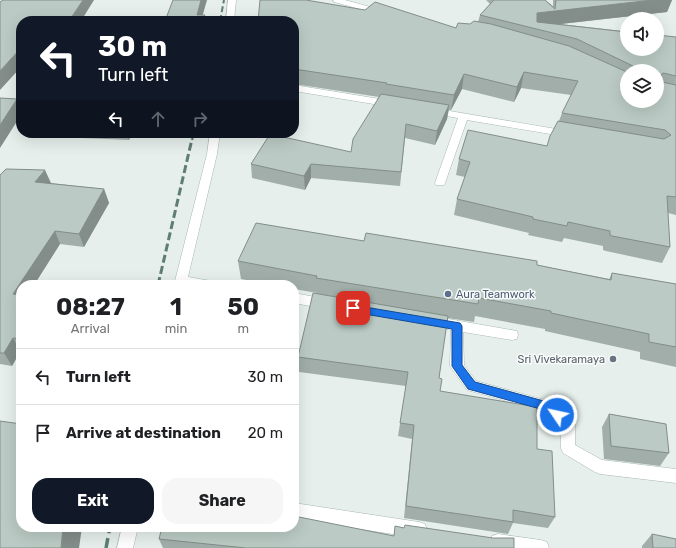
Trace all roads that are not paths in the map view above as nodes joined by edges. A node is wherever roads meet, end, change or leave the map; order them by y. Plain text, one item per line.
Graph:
1 (232, 0) edge
2 (337, 0) edge
3 (230, 16) edge
4 (392, 16) edge
5 (299, 89) edge
6 (402, 106) edge
7 (425, 110) edge
8 (464, 116) junction
9 (580, 136) edge
10 (214, 138) edge
11 (440, 183) dead end
12 (181, 280) edge
13 (299, 299) edge
14 (340, 306) edge
15 (418, 319) edge
16 (457, 326) junction
17 (512, 335) dead end
18 (676, 476) edge
19 (299, 512) edge
20 (129, 532) edge
21 (433, 532) edge
22 (487, 540) edge
23 (125, 548) edge
24 (541, 548) edge

1 - 3 street
2 - 4 street
5 - 6 street
7 - 8 street
8 - 9 street
8 - 11 street
10 - 12 street
13 - 14 street
15 - 16 street
16 - 17 street
16 - 18 street
19 - 21 street
20 - 23 street
22 - 24 street

